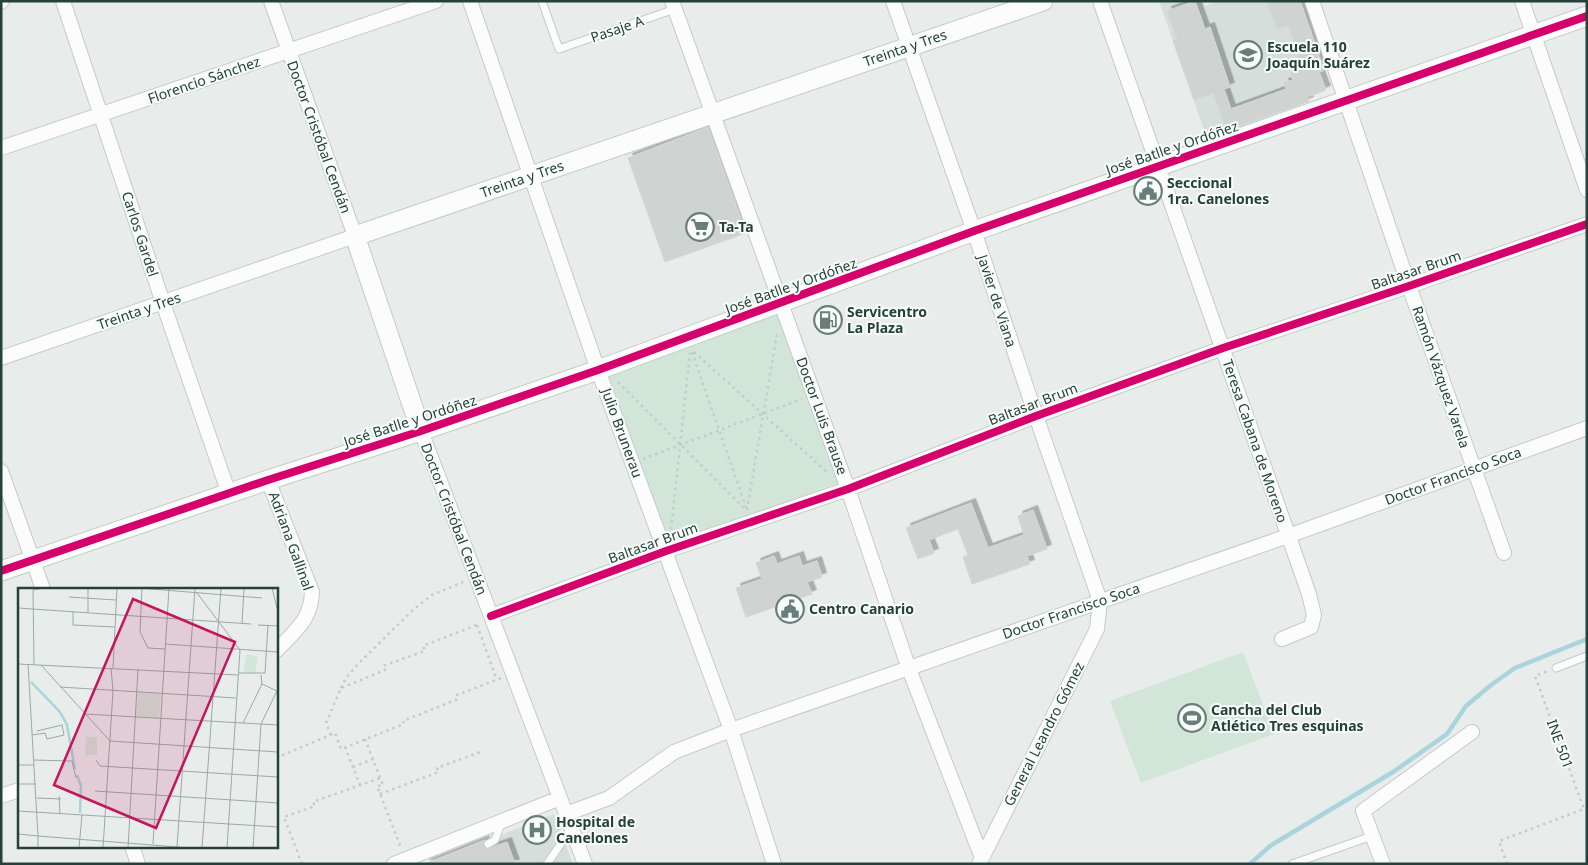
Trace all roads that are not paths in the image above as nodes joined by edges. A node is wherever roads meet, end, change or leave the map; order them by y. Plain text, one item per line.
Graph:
1 (63, 1) edge
2 (271, 1) edge
3 (436, 1) edge
4 (470, 1) edge
5 (542, 1) edge
6 (893, 1) edge
7 (1043, 1) edge
8 (1100, 1) edge
9 (1312, 1) edge
10 (1522, 1) edge
11 (674, 5) edge
12 (1587, 16) edge
13 (1534, 35) junction
14 (909, 46) junction
15 (289, 52) junction
16 (1346, 100) junction
17 (713, 114) junction
18 (100, 115) junction
19 (1, 148) edge
20 (1158, 167) junction
21 (531, 176) junction
22 (1587, 190) edge
23 (1587, 224) edge
24 (974, 231) junction
25 (355, 236) junction
26 (1409, 286) junction
27 (163, 303) junction
28 (781, 304) junction
29 (1223, 348) junction
30 (1, 358) edge
31 (598, 370) junction
32 (1036, 416) junction
33 (1587, 428) edge
34 (421, 431) junction
35 (1473, 468) junction
36 (1, 471) edge
37 (268, 480) junction
38 (848, 489) junction
39 (229, 494) junction
40 (1288, 536) junction
41 (666, 551) junction
42 (1504, 553) dead end
43 (33, 560) junction
44 (1, 571) edge
45 (42, 588) edge
46 (1100, 601) junction
47 (491, 616) junction
48 (1282, 639) dead end
49 (278, 649) edge
50 (1587, 656) edge
51 (1556, 668) road end
52 (909, 669) junction
53 (731, 730) junction
54 (1472, 732) dead end
55 (18, 790) edge
56 (1, 796) edge
57 (560, 798) junction
58 (566, 814) junction
59 (502, 821) junction
60 (571, 828) junction
61 (1372, 836) junction
62 (488, 844) dead end
63 (133, 848) edge
64 (981, 861) edge
65 (400, 862) edge
66 (138, 864) edge
67 (421, 864) edge
68 (548, 864) edge
69 (585, 864) edge
70 (774, 864) edge
71 (1292, 864) edge
72 (1383, 864) edge

1 - 18 street, Carlos Gardel
2 - 15 street, Doctor Cristóbal Cendán
3 - 15 street, Florencio Sánchez
4 - 21 street, Julio Brunerau
5 - 11 lane, Pasaje A
6 - 14 street, Javier de Viana
7 - 14 street, Treinta y Tres
8 - 20 street, Teresa Cabana de Moreno
9 - 16 street, Ramón Vázquez Varela
10 - 13 street
11 - 17 street, Doctor Luis Brause
12 - 13 street, José Batlle y Ordóñez
13 - 16 street, José Batlle y Ordóñez
13 - 22 street
14 - 17 street, Treinta y Tres
14 - 24 street, Javier de Viana
15 - 18 street, Florencio Sánchez
15 - 25 street, Doctor Cristóbal Cendán
16 - 20 street, José Batlle y Ordóñez
16 - 26 street, Ramón Vázquez Varela
17 - 21 street, Treinta y Tres
17 - 28 street, Doctor Luis Brause
18 - 19 street, Florencio Sánchez
18 - 27 street, Carlos Gardel
20 - 24 street, José Batlle y Ordóñez
20 - 29 street, Teresa Cabana de Moreno
21 - 25 street, Treinta y Tres
21 - 31 street, Julio Brunerau
23 - 26 street, Baltasar Brum
24 - 28 street, José Batlle y Ordóñez
24 - 32 street, Javier de Viana
25 - 27 street, Treinta y Tres
25 - 34 street, Doctor Cristóbal Cendán
26 - 29 street, Baltasar Brum
26 - 35 street, Ramón Vázquez Varela
27 - 30 street, Treinta y Tres
27 - 39 street, Carlos Gardel
28 - 31 street, José Batlle y Ordóñez
28 - 38 street, Doctor Luis Brause
29 - 32 street, Baltasar Brum
29 - 40 street, Teresa Cabana de Moreno
31 - 34 street, José Batlle y Ordóñez
31 - 41 street, Julio Brunerau
32 - 38 street, Baltasar Brum
32 - 46 street, Javier de Viana
33 - 35 street, Doctor Francisco Soca
34 - 37 street, José Batlle y Ordóñez
34 - 47 street, Doctor Cristóbal Cendán
35 - 40 street, Doctor Francisco Soca
35 - 42 street, Ramón Vázquez Varela
36 - 43 street
37 - 39 street, José Batlle y Ordóñez
37 - 49 street, Adriana Gallinal
38 - 41 street, Baltasar Brum
38 - 52 street, Doctor Luis Brause
39 - 43 street, José Batlle y Ordóñez
40 - 46 street, Doctor Francisco Soca
40 - 48 street, Teresa Cabana de Moreno
41 - 47 street, Baltasar Brum
41 - 53 street, Julio Brunerau
43 - 44 street, José Batlle y Ordóñez
43 - 45 street
46 - 52 street, Doctor Francisco Soca
46 - 64 street, General Leandro Gómez
47 - 57 street, Doctor Cristóbal Cendán
50 - 51 lane
52 - 53 street, Doctor Francisco Soca
52 - 64 street, Doctor Luis Brause
53 - 58 street, Doctor Francisco Soca
53 - 70 street, Julio Brunerau
54 - 61 street
55 - 56 street
57 - 58 street, Doctor Cristóbal Cendán
57 - 59 street
58 - 60 street, Doctor Cristóbal Cendán
59 - 62 lane
59 - 65 street
60 - 68 lane
60 - 69 street, Doctor Cristóbal Cendán
61 - 71 lane
61 - 72 street
63 - 66 street
65 - 67 lane

